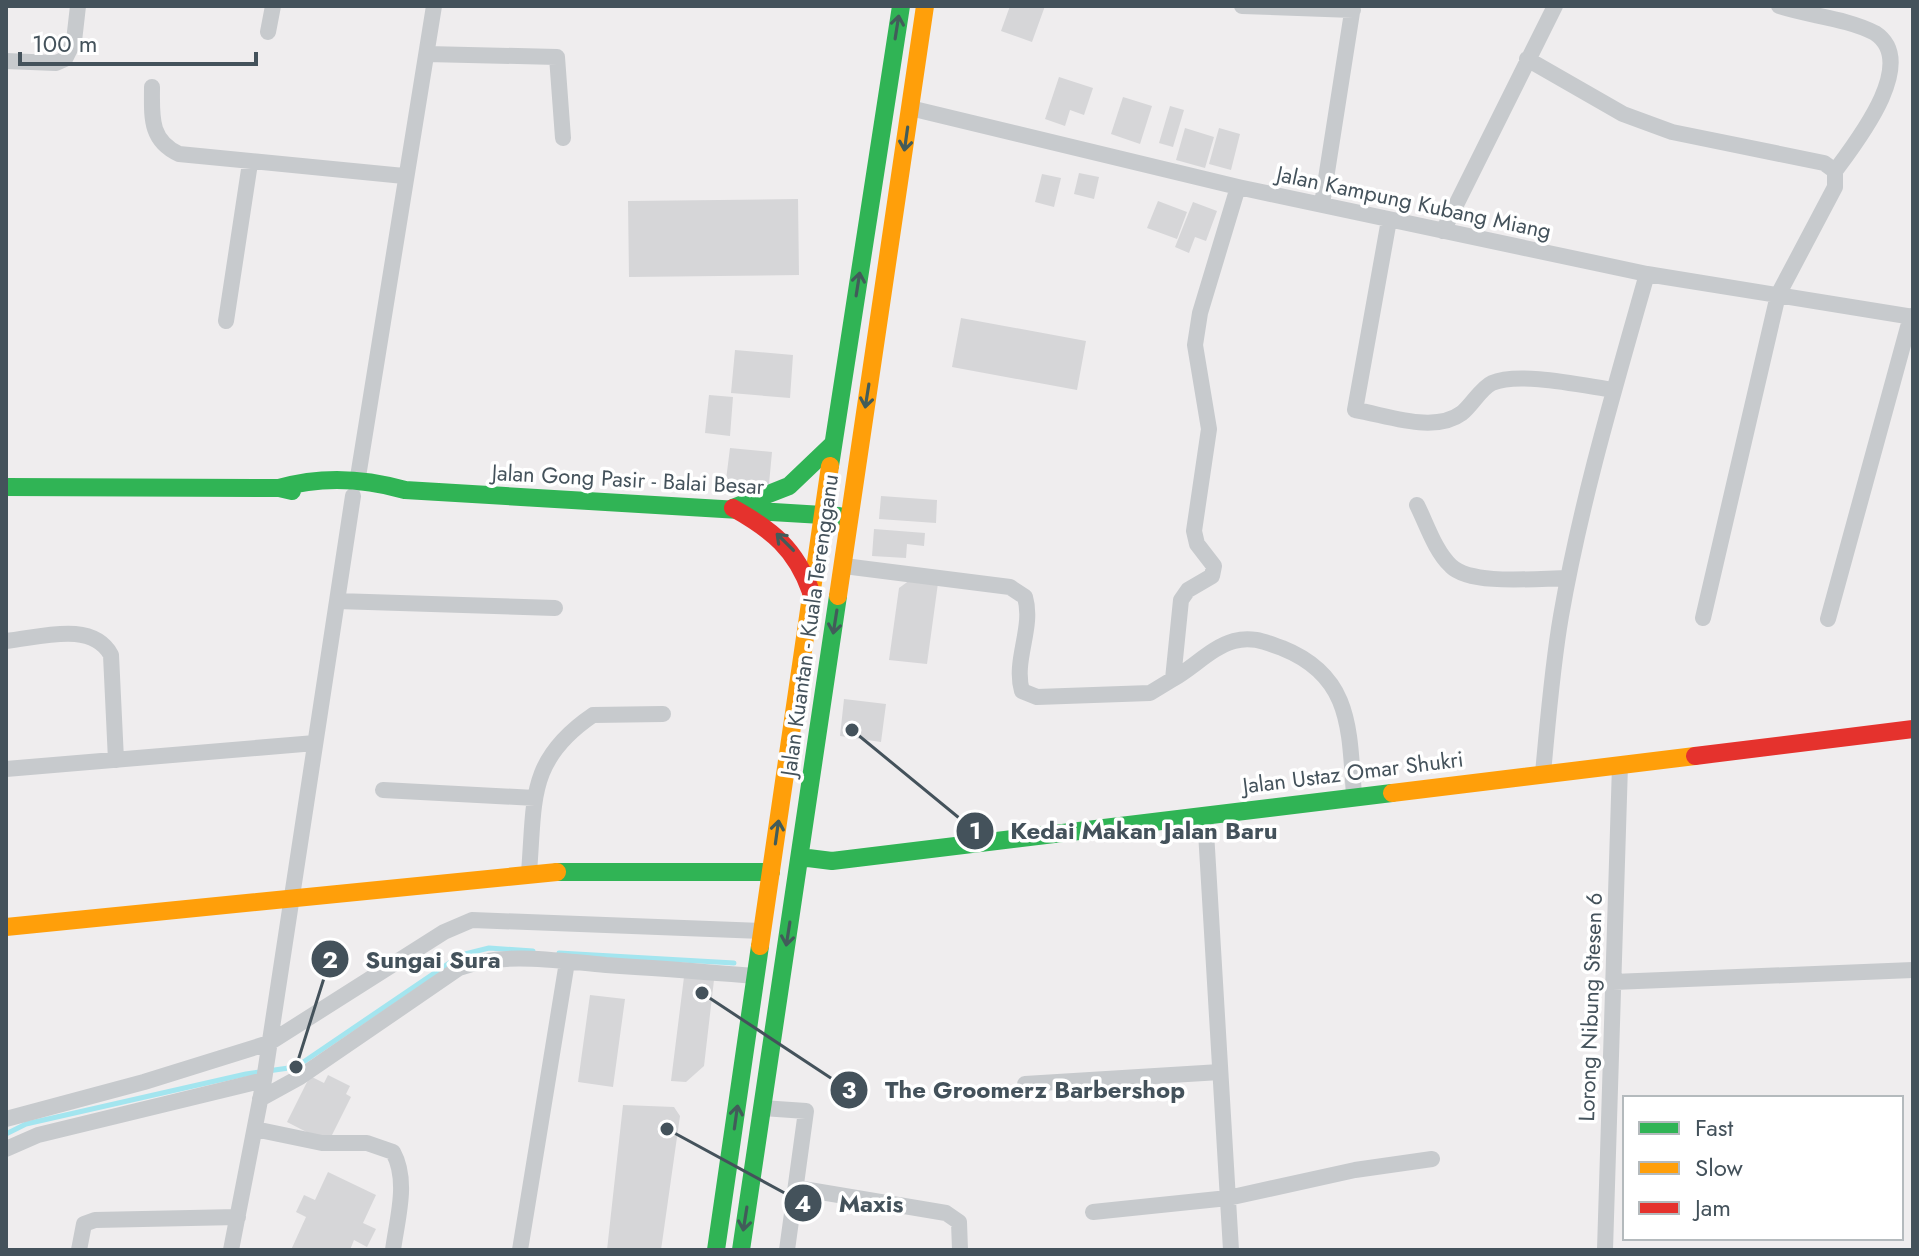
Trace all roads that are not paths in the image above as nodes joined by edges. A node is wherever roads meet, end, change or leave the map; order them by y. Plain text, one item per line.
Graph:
1 (78, 6) edge
2 (273, 6) edge
3 (434, 6) edge
4 (901, 6) edge
5 (925, 6) edge
6 (1242, 6) edge
7 (1555, 6) edge
8 (1779, 6) edge
9 (1353, 8) edge
10 (268, 32) dead end
11 (427, 54) junction
12 (1527, 59) junction
13 (6, 61) edge
14 (152, 87) dead end
15 (910, 108) junction
16 (563, 138) dead end
17 (250, 163) junction
18 (1835, 171) junction
19 (404, 176) junction
20 (1238, 187) junction
21 (1322, 204) junction
22 (1389, 220) junction
23 (1443, 231) junction
24 (1647, 274) junction
25 (1778, 295) junction
26 (1912, 316) edge
27 (226, 321) dead end
28 (1614, 390) junction
29 (833, 444) junction
30 (6, 487) edge
31 (355, 489) junction
32 (1417, 505) dead end
33 (733, 508) junction
34 (823, 515) junction
35 (849, 517) junction
36 (844, 566) junction
37 (1568, 578) junction
38 (812, 597) junction
39 (337, 601) junction
40 (555, 608) dead end
41 (1703, 618) dead end
42 (1828, 619) dead end
43 (6, 641) edge
44 (1173, 679) junction
45 (663, 714) dead end
46 (1913, 729) edge
47 (315, 743) junction
48 (116, 760) junction
49 (1620, 765) junction
50 (6, 769) edge
51 (1543, 773) junction
52 (383, 790) dead end
53 (1354, 795) junction
54 (535, 798) junction
55 (1205, 815) junction
56 (800, 857) junction
57 (529, 872) junction
58 (771, 872) junction
59 (290, 900) junction
60 (6, 927) edge
61 (762, 931) junction
62 (567, 962) junction
63 (1913, 970) edge
64 (755, 976) junction
65 (1613, 982) junction
66 (268, 1048) junction
67 (1220, 1072) junction
68 (264, 1078) junction
69 (1025, 1084) dead end
70 (260, 1099) junction
71 (762, 1108) junction
72 (6, 1119) edge
73 (255, 1129) junction
74 (6, 1149) edge
75 (1432, 1159) dead end
76 (797, 1188) junction
77 (1228, 1198) junction
78 (1093, 1212) dead end
79 (238, 1217) junction
80 (79, 1250) edge
81 (231, 1250) edge
82 (393, 1250) edge
83 (520, 1250) edge
84 (716, 1250) edge
85 (741, 1250) edge
86 (787, 1250) edge
87 (960, 1250) edge
88 (1231, 1250) edge
89 (1605, 1250) edge

1 - 13 street
2 - 10 street
3 - 11 street
29 -> 4 main road, Jalan Kuantan - Kuala Terengganu
5 - 15 main road, Jalan Kuantan - Kuala Terengganu
6 - 9 street
7 - 12 street
8 - 18 street
9 - 21 street
11 - 16 street
11 - 19 street
12 - 18 street
12 - 23 street
14 - 17 street
15 - 20 street, Jalan Kampung Kubang Miang
15 -> 35 main road, Jalan Kuantan - Kuala Terengganu
17 - 19 street
17 - 27 street
18 - 25 street
19 - 31 street
20 - 21 street, Jalan Kampung Kubang Miang
20 - 44 street
21 - 22 street, Jalan Kampung Kubang Miang
22 - 23 street, Jalan Kampung Kubang Miang
22 - 28 street
23 - 24 street, Jalan Kampung Kubang Miang
24 - 25 street, Jalan Kampung Kubang Miang
24 - 28 street
25 - 26 street, Jalan Kampung Kubang Miang
25 - 41 street
26 - 42 street
28 - 37 street
29 - 33 main road
29 - 34 main road, Jalan Kuantan - Kuala Terengganu
30 - 31 main road, Jalan Gong Pasir - Balai Besar
31 - 33 main road, Jalan Gong Pasir - Balai Besar
31 - 39 street
32 - 37 street
33 - 34 main road, Jalan Gong Pasir - Balai Besar
38 -> 33 main road
34 - 35 main road, Jalan Gong Pasir - Balai Besar
34 - 38 main road, Jalan Kuantan - Kuala Terengganu
35 - 36 main road, Jalan Kuantan - Kuala Terengganu
36 - 44 street
36 -> 56 main road, Jalan Kuantan - Kuala Terengganu
37 - 51 street
58 -> 38 main road, Jalan Kuantan - Kuala Terengganu
39 - 40 street
39 - 47 street
43 - 48 street
44 - 53 street
45 - 54 street
46 - 49 main road, Jalan Ustaz Omar Shukri
47 - 48 street
47 - 59 street
48 - 50 street
49 - 51 main road, Jalan Ustaz Omar Shukri
49 - 65 street, Lorong Nibung Stesen 6
51 - 53 main road, Jalan Ustaz Omar Shukri
52 - 54 street
53 - 55 main road, Jalan Ustaz Omar Shukri
54 - 57 street
55 - 56 main road, Jalan Ustaz Omar Shukri
55 - 67 street
56 -> 71 main road, Jalan Kuantan - Kuala Terengganu
57 - 58 main road
57 - 59 main road
58 - 61 main road, Jalan Kuantan - Kuala Terengganu
59 - 60 main road
59 - 66 street
61 - 64 main road, Jalan Kuantan - Kuala Terengganu
61 - 66 street
62 - 64 street
62 - 70 street
62 - 83 street
63 - 65 street
84 -> 64 main road, Jalan Kuantan - Kuala Terengganu
65 - 89 street, Lorong Nibung Stesen 6
66 - 68 street
66 - 72 street
67 - 69 street
67 - 77 street
68 - 70 street
68 - 74 street
70 - 73 street
71 - 76 street
71 -> 85 main road, Jalan Kuantan - Kuala Terengganu
73 - 79 street
73 - 82 street
75 - 77 street
76 - 86 street
76 - 87 street
77 - 78 street
77 - 88 street
79 - 80 street
79 - 81 street

